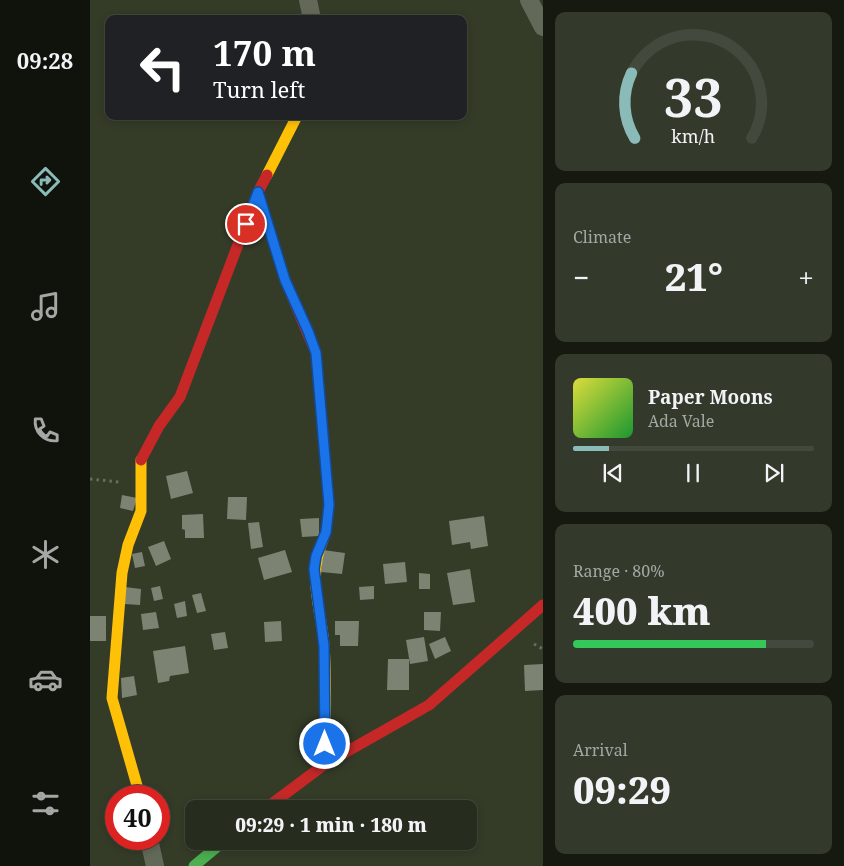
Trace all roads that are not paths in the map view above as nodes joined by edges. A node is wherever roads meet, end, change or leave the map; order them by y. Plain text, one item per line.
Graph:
1 (308, 0) edge
2 (529, 0) edge
3 (311, 15) edge
4 (543, 27) edge
5 (295, 120) edge
6 (258, 192) junction
7 (543, 605) edge
8 (325, 764) junction
9 (137, 785) edge
10 (276, 800) edge
11 (151, 850) edge
12 (213, 850) edge
13 (155, 866) edge
14 (194, 866) edge

1 - 3 street
2 - 4 street
5 - 6 street
6 - 8 street
6 - 9 street
7 - 8 street
8 - 10 street
11 - 13 street
12 - 14 street

